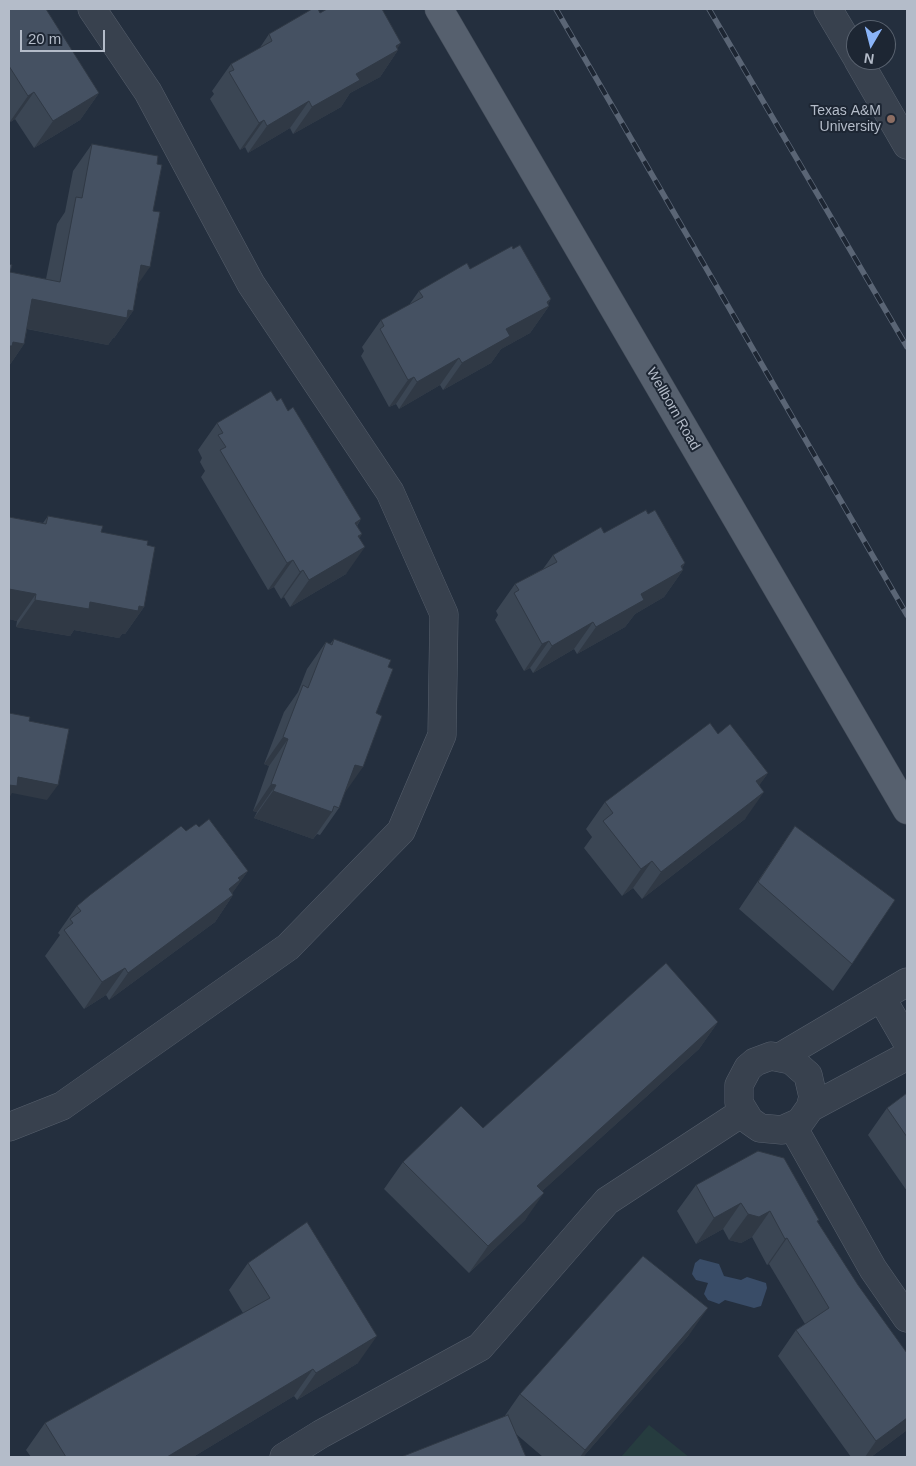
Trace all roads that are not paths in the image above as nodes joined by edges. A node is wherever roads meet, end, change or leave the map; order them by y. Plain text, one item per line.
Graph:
1 (92, 9) edge
2 (440, 9) edge
3 (828, 9) edge
4 (846, 39) edge
5 (864, 70) edge
6 (907, 145) edge
7 (907, 810) edge
8 (907, 982) edge
9 (881, 997) junction
10 (907, 1042) edge
11 (780, 1056) junction
12 (907, 1056) edge
13 (743, 1112) junction
14 (802, 1118) junction
15 (9, 1127) edge
16 (907, 1318) edge
17 (284, 1457) edge

1 - 15 street
2 - 7 main road, Wellborn Road
3 - 4 street
5 - 6 street
8 - 9 street
9 - 10 street
9 - 11 street
11 - 13 street
11 - 14 street
12 - 14 street
13 - 14 street
13 - 17 street
14 - 16 street

